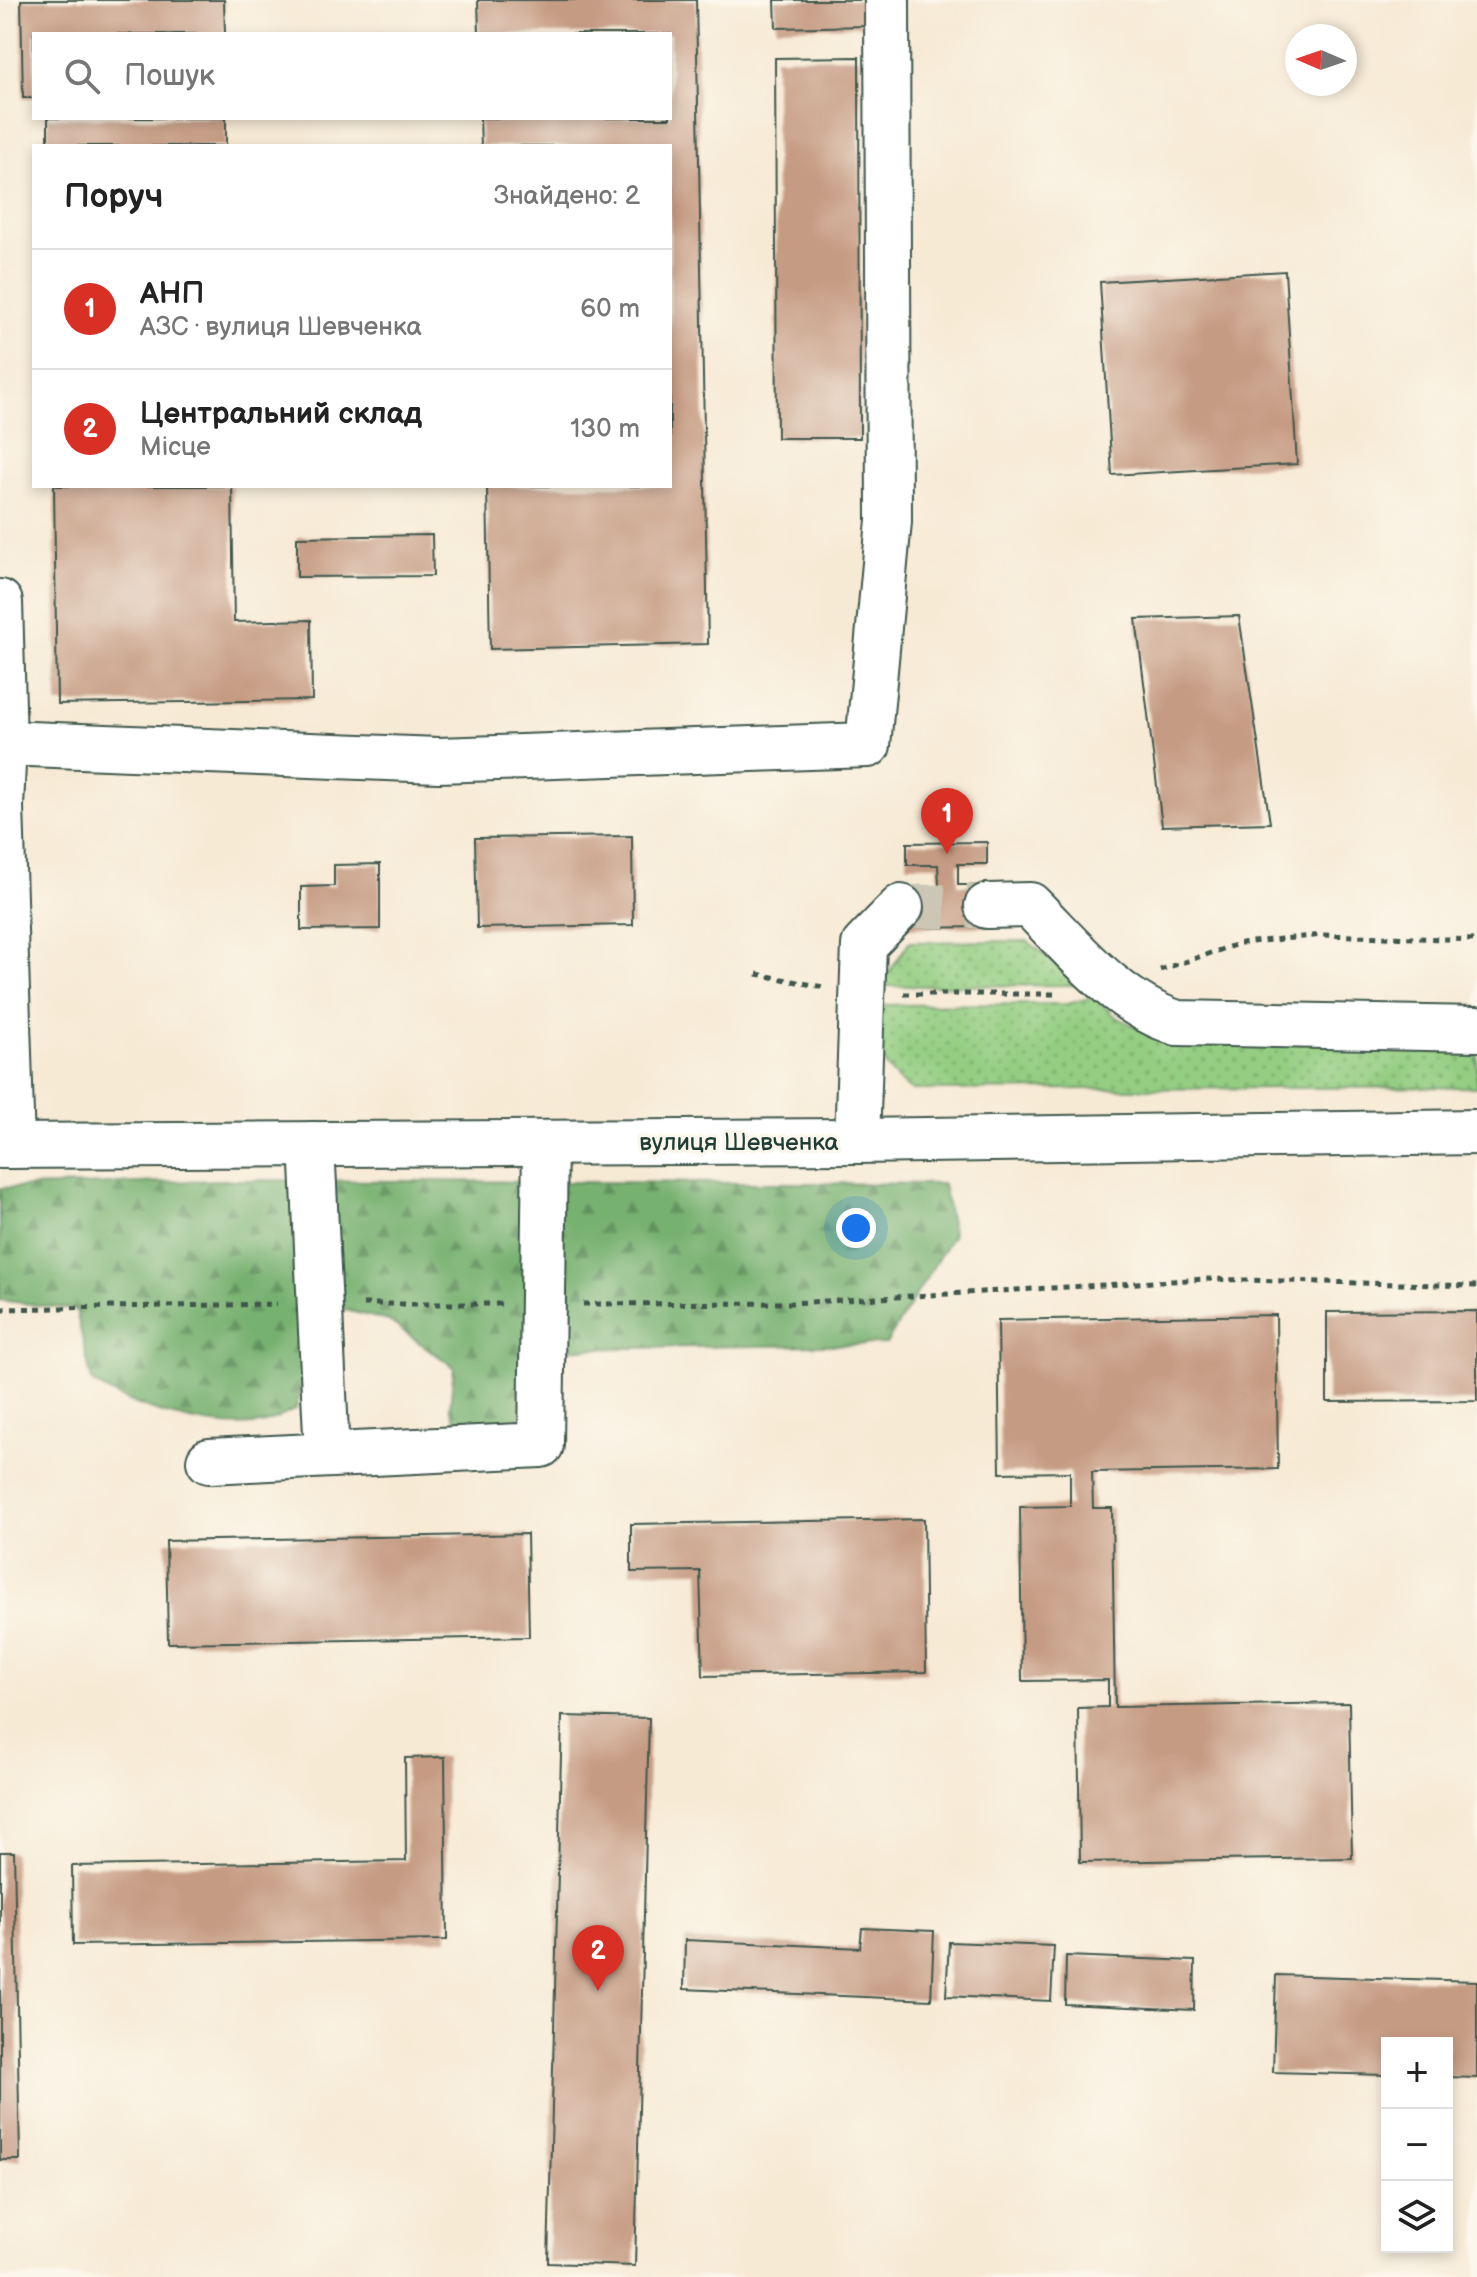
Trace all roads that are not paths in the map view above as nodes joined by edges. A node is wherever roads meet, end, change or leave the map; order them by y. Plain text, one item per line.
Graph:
1 (887, 0) edge
2 (0, 602) edge
3 (4, 743) junction
4 (987, 906) tunnel mouth
5 (901, 907) dead end
6 (1477, 1029) edge
7 (1477, 1132) edge
8 (857, 1141) junction
9 (545, 1143) junction
10 (312, 1144) junction
11 (6, 1146) edge
12 (327, 1455) junction
13 (209, 1461) dead end

1 - 3 main road
2 - 3 main road
3 - 11 main road
4 - 6 main road
5 - 8 main road
7 - 8 main road, вулиця Шевченка
8 - 9 main road, вулиця Шевченка
9 - 10 main road, вулиця Шевченка
9 - 12 main road
10 - 11 main road, вулиця Шевченка
10 - 12 main road
12 - 13 main road

